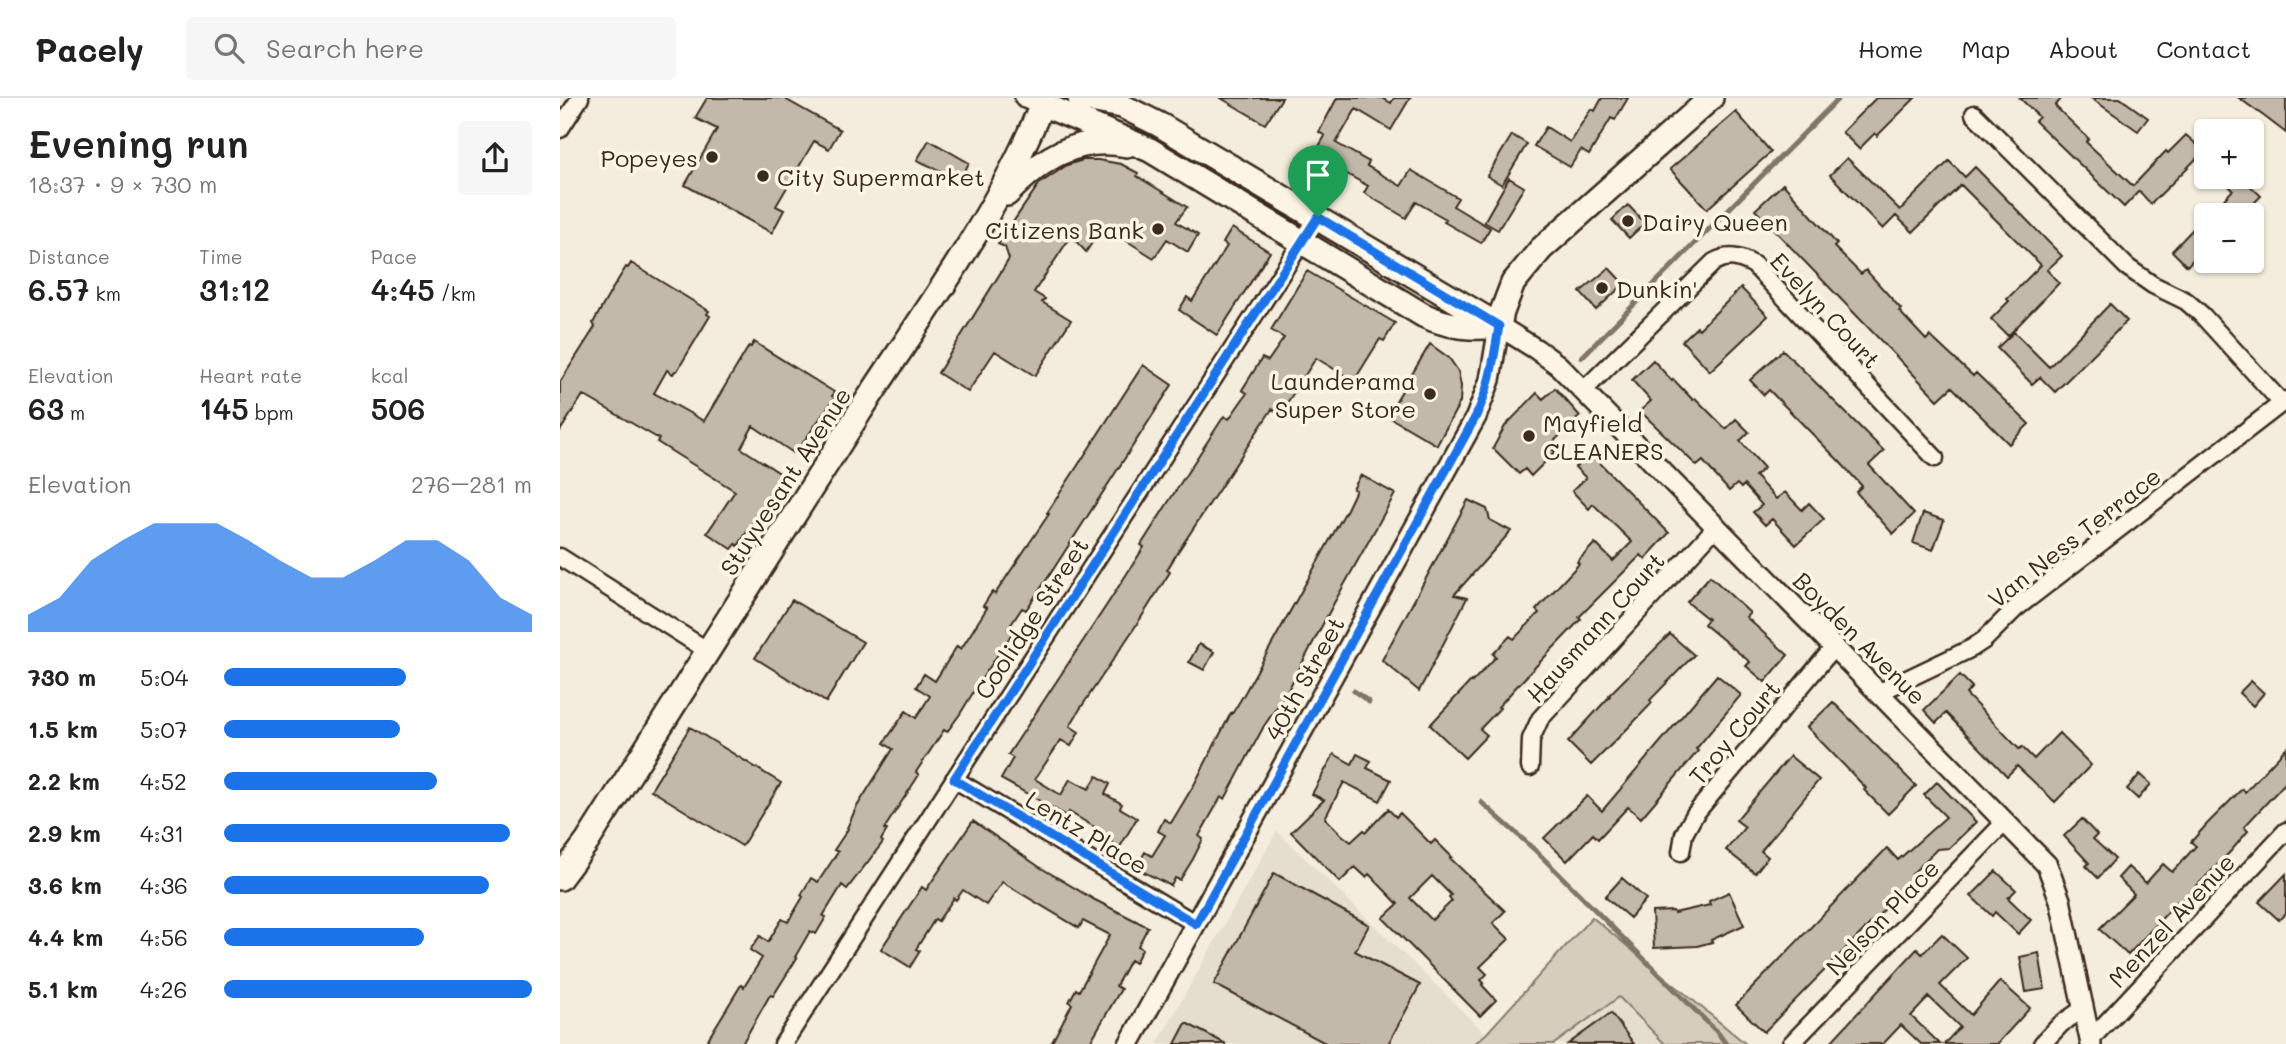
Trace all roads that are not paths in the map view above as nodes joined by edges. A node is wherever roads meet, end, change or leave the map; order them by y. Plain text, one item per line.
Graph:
1 (580, 98) edge
2 (1078, 98) edge
3 (1037, 100) edge
4 (1707, 100) edge
5 (565, 110) edge
6 (1974, 114) dead end
7 (560, 129) edge
8 (1150, 150) junction
9 (990, 211) junction
10 (1318, 217) junction
11 (1302, 241) junction
12 (1499, 326) junction
13 (1583, 391) junction
14 (2284, 401) edge
15 (1935, 458) dead end
16 (1716, 527) junction
17 (560, 557) edge
18 (1834, 647) junction
19 (708, 650) junction
20 (1880, 692) junction
21 (1530, 767) dead end
22 (954, 779) junction
23 (2005, 822) junction
24 (2286, 831) edge
25 (1681, 852) dead end
26 (568, 854) edge
27 (560, 878) edge
28 (1196, 924) junction
29 (2084, 1008) junction
30 (2090, 1042) edge
31 (783, 1044) edge
32 (1129, 1044) edge
33 (1791, 1044) edge
34 (2042, 1044) edge

1 - 5 street
2 - 3 main road
2 - 10 main road
3 - 8 main road
3 - 9 main road, Stuyvesant Avenue
4 - 12 main road
5 - 7 street
6 - 14 street
8 - 9 main road
8 - 11 main road
9 - 19 main road, Stuyvesant Avenue
10 - 11 street, Coolidge Street
10 - 12 main road
11 - 12 main road
11 - 22 street, Coolidge Street
12 - 13 street, Boyden Avenue
12 - 28 street, 40th Street
13 - 15 street, Evelyn Court
13 - 16 street, Boyden Avenue
14 - 20 street, Van Ness Terrace
16 - 18 street, Boyden Avenue
16 - 21 street, Hausmann Court
17 - 19 street
18 - 20 street, Boyden Avenue
18 - 25 street, Troy Court
19 - 26 main road, Stuyvesant Avenue
20 - 23 street, Boyden Avenue
22 - 28 street, Lentz Place
22 - 31 street, Coolidge Street
23 - 29 street, Boyden Avenue
23 - 33 street, Nelson Place
24 - 30 street, Menzel Avenue
26 - 27 main road, Stuyvesant Avenue
28 - 32 street, 40th Street
29 - 30 street, Boyden Avenue
29 - 34 street

